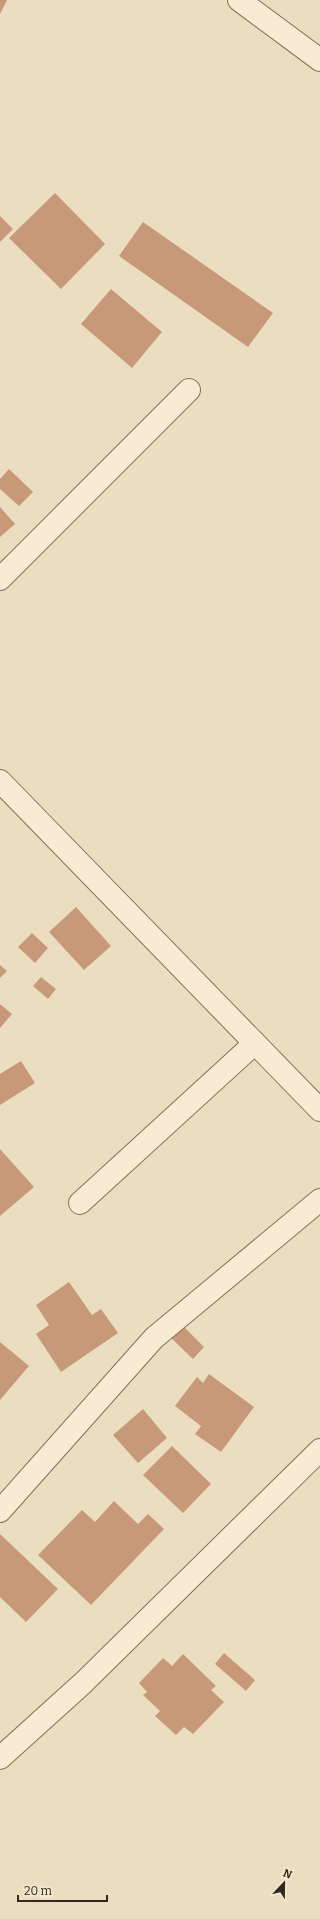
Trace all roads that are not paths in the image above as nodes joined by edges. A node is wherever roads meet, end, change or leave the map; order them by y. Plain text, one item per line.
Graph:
1 (239, 0) edge
2 (320, 60) edge
3 (190, 390) dead end
4 (0, 579) edge
5 (0, 781) edge
6 (255, 1043) junction
7 (320, 1110) edge
8 (320, 1200) edge
9 (80, 1203) dead end
10 (320, 1450) edge
11 (0, 1510) edge
12 (0, 1758) edge

1 - 2 street
3 - 4 street
5 - 6 street
6 - 7 street
6 - 9 street
8 - 11 street
10 - 12 street

